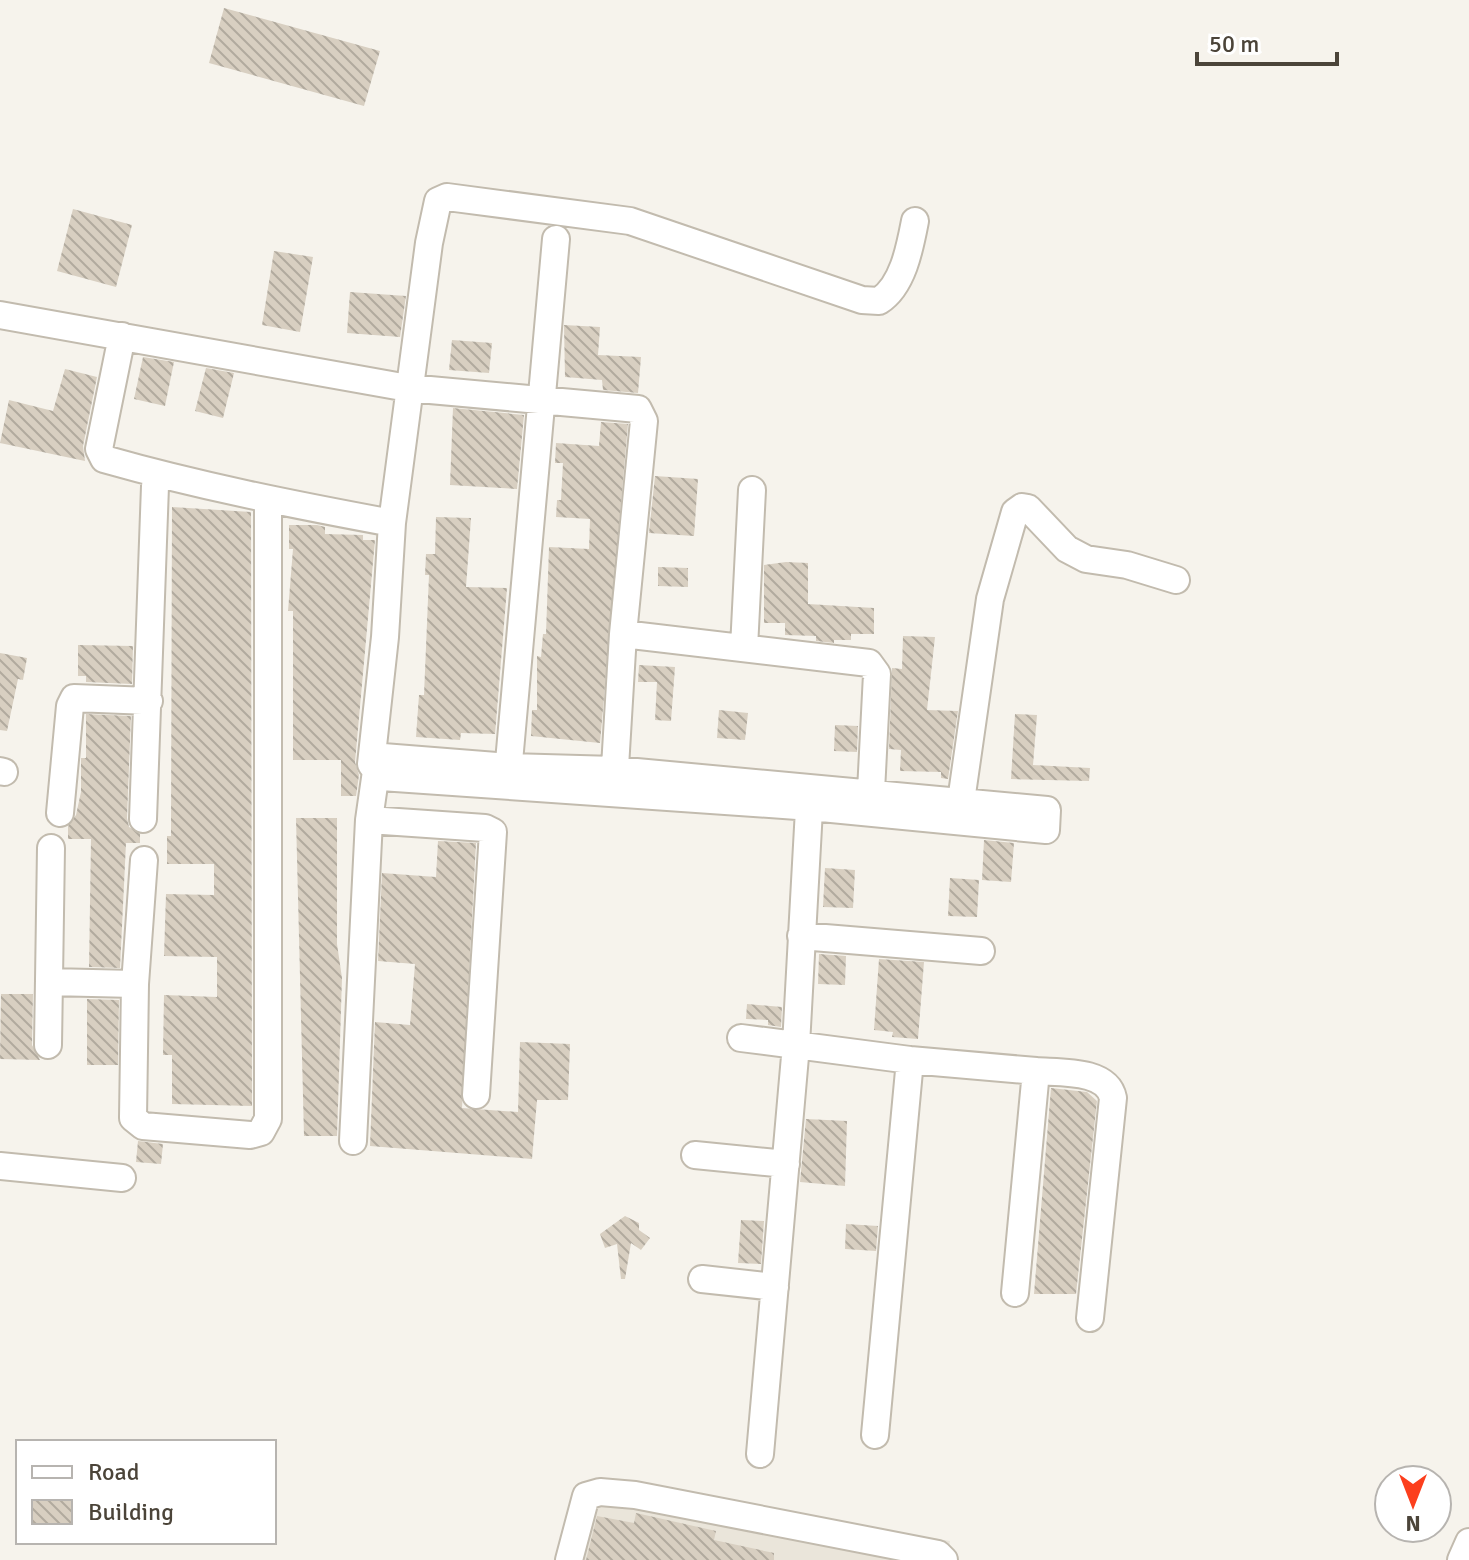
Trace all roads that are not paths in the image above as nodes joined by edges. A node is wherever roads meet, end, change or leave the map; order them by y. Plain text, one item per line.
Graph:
1 (915, 221) dead end
2 (556, 239) dead end
3 (0, 315) edge
4 (122, 336) junction
5 (408, 388) junction
6 (540, 401) junction
7 (157, 478) junction
8 (752, 490) dead end
9 (268, 500) junction
10 (392, 523) junction
11 (1176, 580) dead end
12 (623, 634) junction
13 (744, 648) junction
14 (149, 701) junction
15 (376, 770) junction
16 (504, 781) junction
17 (614, 782) junction
18 (810, 798) junction
19 (871, 806) junction
20 (60, 813) dead end
21 (143, 819) dead end
22 (369, 820) junction
23 (493, 832) junction
24 (51, 848) dead end
25 (144, 860) dead end
26 (801, 936) junction
27 (981, 951) dead end
28 (49, 982) junction
29 (135, 984) junction
30 (741, 1038) dead end
31 (48, 1045) dead end
32 (796, 1045) junction
33 (910, 1060) junction
34 (1036, 1071) junction
35 (476, 1095) dead end
36 (353, 1141) dead end
37 (695, 1155) dead end
38 (786, 1164) junction
39 (0, 1166) edge
40 (122, 1178) dead end
41 (702, 1279) dead end
42 (775, 1287) junction
43 (1015, 1293) dead end
44 (1090, 1318) dead end
45 (875, 1435) dead end
46 (760, 1454) dead end
47 (1469, 1542) edge
48 (569, 1560) edge
49 (944, 1560) edge
50 (1461, 1560) edge

1 - 5 street
2 - 6 street
3 - 4 street
4 - 5 street
4 - 7 street
5 - 6 street
5 - 10 street
6 - 12 street
6 - 16 street
7 - 9 street
7 - 14 street
8 - 13 street
9 - 10 street
9 - 29 street
10 - 15 street
11 - 19 street
12 - 13 street
12 - 17 street
13 - 19 street
14 - 20 street
14 - 21 street
15 - 16 street
15 - 22 street
16 - 17 street
16 - 23 street
17 - 18 street
18 - 19 street
18 - 26 street
22 - 23 street
22 - 36 street
23 - 35 street
24 - 28 street
25 - 29 street
26 - 27 street
26 - 32 street
28 - 29 street
28 - 31 street
30 - 32 street
32 - 33 street
32 - 38 street
33 - 34 street
33 - 45 street
34 - 43 street
34 - 44 street
37 - 38 street
38 - 42 street
39 - 40 street
41 - 42 street
42 - 46 street
47 - 50 street
48 - 49 street

